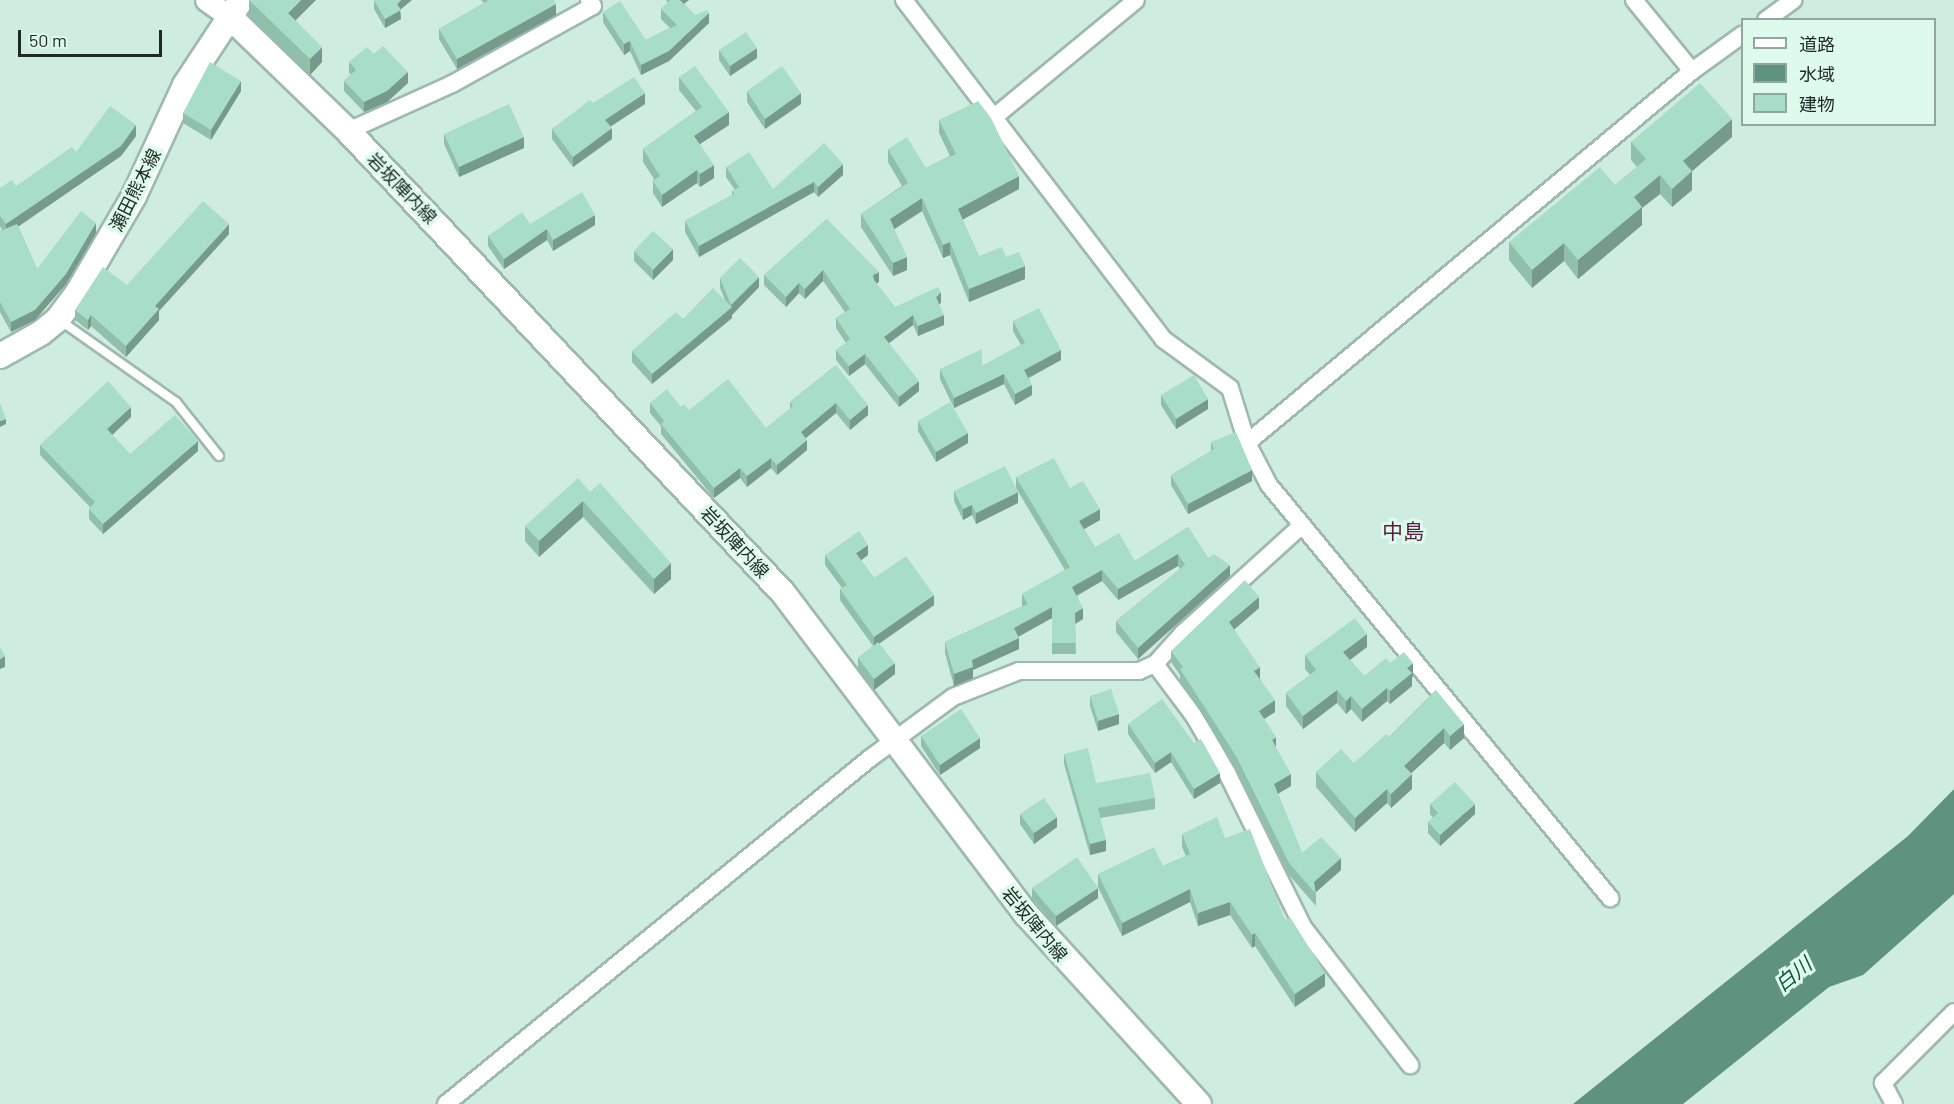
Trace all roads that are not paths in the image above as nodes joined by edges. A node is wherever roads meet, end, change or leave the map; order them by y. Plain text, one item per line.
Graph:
1 (206, 0) edge
2 (589, 0) edge
3 (904, 0) edge
4 (1136, 0) edge
5 (1634, 0) edge
6 (1794, 0) edge
7 (235, 8) edge
8 (1769, 18) edge
9 (1741, 36) edge
10 (1692, 71) junction
11 (993, 118) junction
12 (348, 131) junction
13 (58, 319) junction
14 (0, 356) edge
15 (1247, 443) junction
16 (219, 456) dead end
17 (1301, 526) junction
18 (1155, 664) junction
19 (895, 741) junction
20 (1610, 898) dead end
21 (1954, 1012) edge
22 (1410, 1065) dead end
23 (446, 1104) edge
24 (1199, 1104) edge
25 (1894, 1104) edge

1 - 7 street
2 - 12 street
3 - 11 street
4 - 11 street
5 - 10 street
6 - 8 street
7 - 12 main road, 岩坂陣内線
7 - 13 main road, 瀬田熊本線
9 - 10 street
10 - 15 street
11 - 15 street
12 - 19 main road, 岩坂陣内線
13 - 14 main road, 瀬田熊本線
13 - 16 lane
15 - 17 street
17 - 18 street
17 - 20 street
18 - 19 street
18 - 22 street
19 - 23 street
19 - 24 main road, 岩坂陣内線
21 - 25 street

